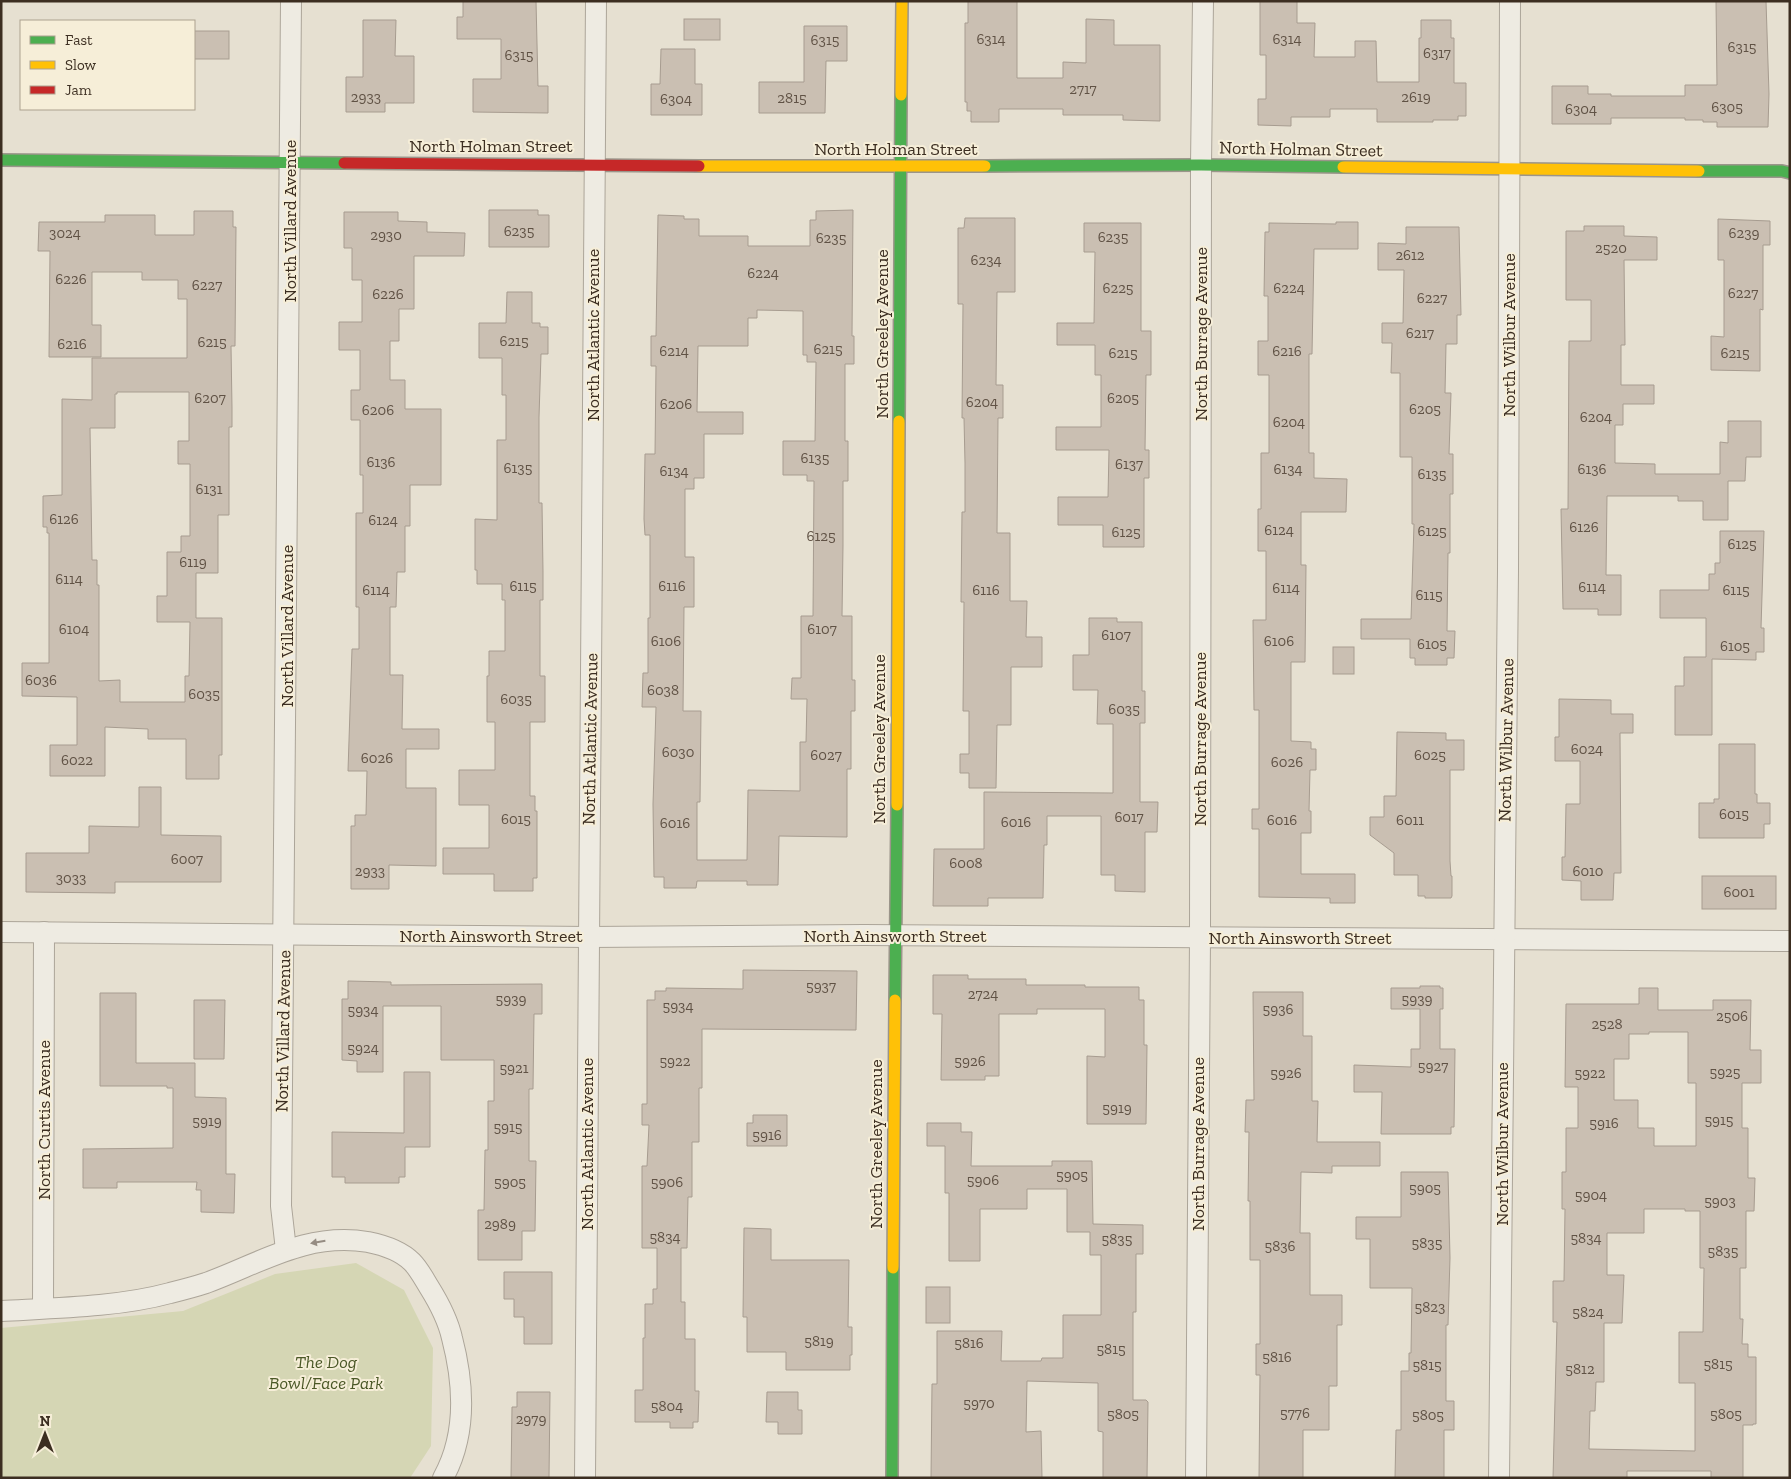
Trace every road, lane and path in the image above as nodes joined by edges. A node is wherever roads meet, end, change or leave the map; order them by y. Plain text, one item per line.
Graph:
1 (291, 1) edge
2 (596, 1) edge
3 (902, 1) edge
4 (1204, 1) edge
5 (1510, 1) edge
6 (1, 160) edge
7 (290, 162) junction
8 (595, 165) junction
9 (1201, 165) junction
10 (901, 167) junction
11 (1509, 170) junction
12 (1790, 173) edge
13 (1, 932) edge
14 (44, 932) junction
15 (284, 935) junction
16 (895, 935) junction
17 (588, 937) junction
18 (1200, 938) junction
19 (1504, 940) junction
20 (1790, 941) edge
21 (286, 1250) junction
22 (43, 1308) junction
23 (1, 1311) edge
24 (443, 1478) edge
25 (585, 1478) edge
26 (892, 1478) edge
27 (1196, 1478) edge
28 (1499, 1478) edge

1 - 7 street, North Villard Avenue
2 - 8 street, North Atlantic Avenue
3 - 10 street, North Greeley Avenue
4 - 9 street, North Burrage Avenue
5 - 11 street, North Wilbur Avenue
6 - 7 street, North Holman Street
7 - 8 street, North Holman Street
7 - 15 street, North Villard Avenue
8 - 10 street, North Holman Street
8 - 17 street, North Atlantic Avenue
9 - 10 street, North Holman Street
9 - 11 street, North Holman Street
9 - 18 street, North Burrage Avenue
10 - 16 street, North Greeley Avenue
11 - 12 street, North Holman Street
11 - 19 street, North Wilbur Avenue
13 - 14 street, North Ainsworth Street
14 - 15 street, North Ainsworth Street
14 - 22 street, North Curtis Avenue
15 - 17 street, North Ainsworth Street
15 - 21 street, North Villard Avenue
16 - 17 street, North Ainsworth Street
16 - 18 street, North Ainsworth Street
16 - 26 street, North Greeley Avenue
17 - 25 street, North Atlantic Avenue
18 - 19 street, North Ainsworth Street
18 - 27 street, North Burrage Avenue
19 - 20 street, North Ainsworth Street
19 - 28 street, North Wilbur Avenue
21 - 22 street
24 -> 21 street
22 - 23 street

